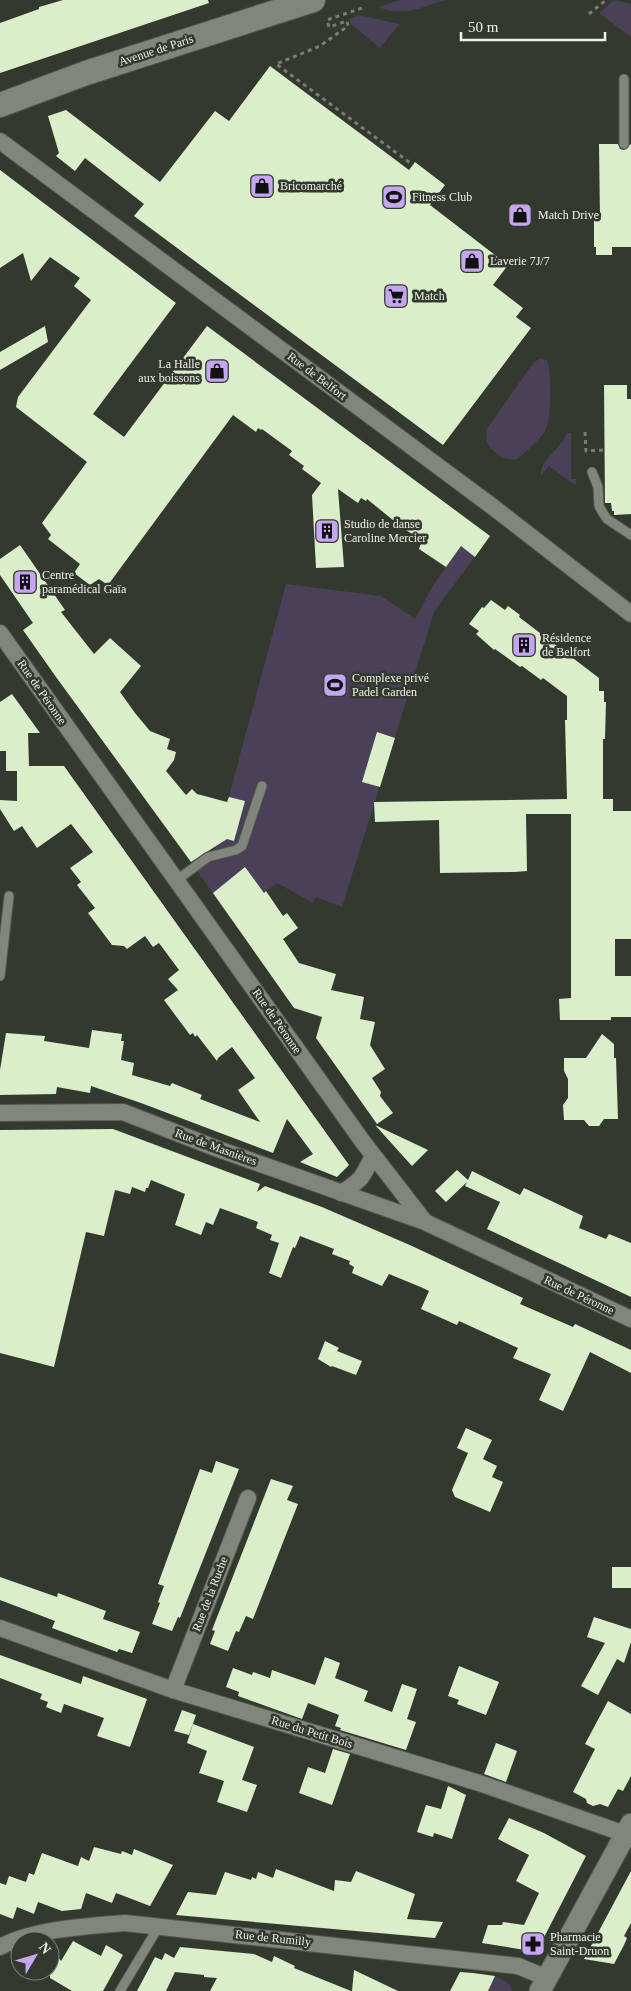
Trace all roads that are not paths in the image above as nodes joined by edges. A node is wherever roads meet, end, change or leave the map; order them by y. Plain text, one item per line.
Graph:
1 (313, 0) edge
2 (624, 79) dead end
3 (0, 105) edge
4 (0, 141) edge
5 (624, 144) dead end
6 (592, 472) dead end
7 (631, 535) edge
8 (631, 614) edge
9 (0, 633) edge
10 (262, 786) dead end
11 (176, 880) junction
12 (9, 896) dead end
13 (0, 976) edge
14 (0, 1112) edge
15 (373, 1155) junction
16 (341, 1193) junction
17 (425, 1222) junction
18 (631, 1319) edge
19 (248, 1498) dead end
20 (0, 1628) edge
21 (173, 1690) junction
22 (628, 1829) edge
23 (158, 1926) junction
24 (0, 1947) edge
25 (544, 1984) edge
26 (120, 1991) edge

1 - 3 main road, Avenue de Paris
2 - 5 lane
4 - 8 street, Rue de Belfort
6 - 7 lane
9 - 11 street, Rue de Péronne
10 - 11 lane
11 - 15 street, Rue de Péronne
12 - 13 lane
14 - 16 street, Rue de Masnières
15 - 16 street
15 - 17 street, Rue de Péronne
16 - 17 street, Rue de Masnières
17 - 18 street, Rue de Péronne
19 - 21 street, Rue de la Ruche
20 - 21 street, Rue du Petit Bois
21 - 22 street, Rue du Petit Bois
22 - 25 street
23 - 24 street, Rue de Rumilly
23 - 25 street, Rue de Rumilly
23 - 26 lane

